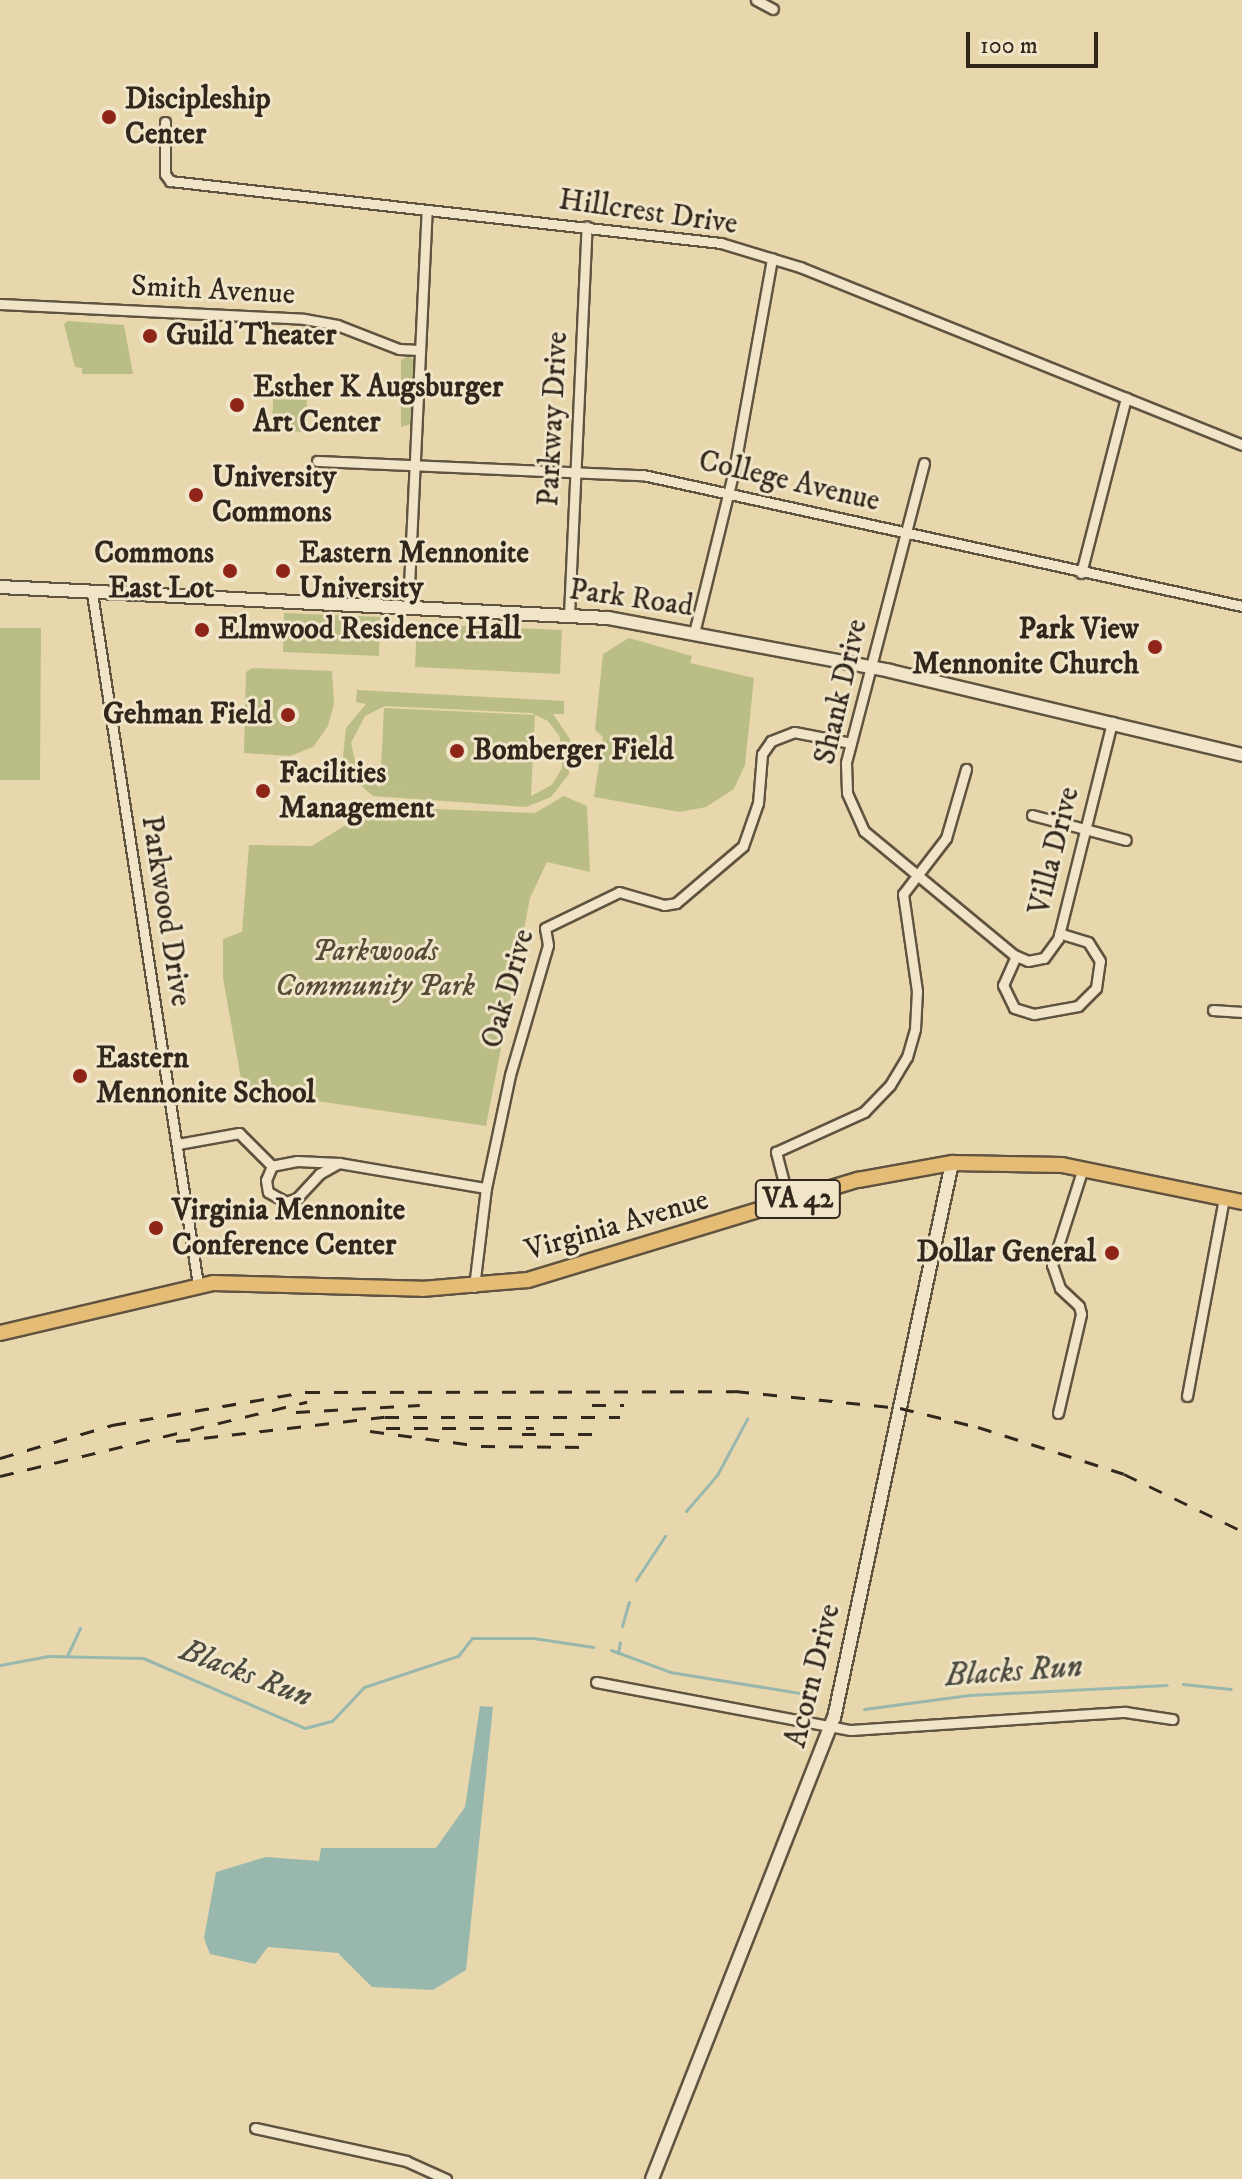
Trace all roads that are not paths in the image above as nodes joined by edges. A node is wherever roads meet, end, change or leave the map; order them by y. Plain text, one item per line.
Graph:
1 (756, 0) edge
2 (773, 9) dead end
3 (165, 122) dead end
4 (427, 210) junction
5 (587, 226) junction
6 (772, 258) junction
7 (0, 304) edge
8 (419, 350) junction
9 (1126, 398) junction
10 (1242, 445) edge
11 (317, 461) dead end
12 (924, 463) dead end
13 (415, 464) junction
14 (576, 470) junction
15 (728, 493) junction
16 (906, 533) junction
17 (1081, 573) junction
18 (0, 587) edge
19 (92, 593) junction
20 (1242, 606) edge
21 (408, 607) junction
22 (569, 615) junction
23 (694, 633) junction
24 (870, 669) junction
25 (1112, 722) junction
26 (851, 743) junction
27 (1242, 755) edge
28 (966, 769) dead end
29 (1032, 815) dead end
30 (1084, 829) junction
31 (1126, 840) dead end
32 (915, 876) junction
33 (1059, 933) junction
34 (1016, 956) junction
35 (1213, 1010) dead end
36 (1242, 1012) edge
37 (178, 1144) junction
38 (339, 1163) junction
39 (952, 1163) junction
40 (272, 1166) junction
41 (1083, 1168) junction
42 (486, 1188) junction
43 (1224, 1199) junction
44 (789, 1202) junction
45 (1242, 1202) edge
46 (198, 1285) junction
47 (474, 1287) junction
48 (0, 1333) edge
49 (1187, 1396) dead end
50 (1058, 1413) dead end
51 (596, 1682) dead end
52 (1172, 1719) dead end
53 (832, 1727) junction
54 (255, 2128) dead end
55 (446, 2179) edge
56 (652, 2179) edge

1 - 2 street
3 - 4 street, Hillcrest Drive
4 - 5 street, Hillcrest Drive
4 - 8 street
5 - 6 street, Hillcrest Drive
5 - 14 street, Parkway Drive
6 - 9 street, Hillcrest Drive
6 - 15 street
7 - 8 street, Smith Avenue
8 - 13 street
9 - 10 street, Hillcrest Drive
9 - 17 street
11 - 13 street, College Avenue
12 - 16 street, Shank Drive
13 - 14 street, College Avenue
13 - 21 street
14 - 15 street, College Avenue
14 - 22 street, Parkway Drive
15 - 16 street, College Avenue
15 - 23 street
16 - 17 street, College Avenue
16 - 24 street, Shank Drive
17 - 20 street, College Avenue
18 - 19 street, Park Road
19 - 21 street, Park Road
19 - 37 street, Parkwood Drive
21 - 22 street, Park Road
22 - 23 street, Park Road
23 - 24 street, Park Road
24 - 25 street, Park Road
24 - 26 street, Shank Drive
25 - 27 street, Park Road
25 - 30 street, Villa Drive
26 - 32 street, Shank Drive
26 - 42 street, Oak Drive
28 - 32 street
29 - 30 street
30 - 31 street
30 - 33 street, Villa Drive
32 - 34 street, Shank Drive
32 - 44 street
33 - 34 street, Villa Drive
33 - 34 street
35 - 36 street
37 - 40 street
37 - 46 street, Parkwood Drive
38 - 40 street
38 - 40 street
38 - 42 street
39 - 41 main road, Virginia Avenue / VA 42
39 - 44 main road, Virginia Avenue / VA 42
39 - 53 street, Acorn Drive
41 - 43 main road, Virginia Avenue / VA 42
41 - 50 street
42 - 47 street, Oak Drive
43 - 45 main road, Virginia Avenue / VA 42
43 - 49 street
44 - 47 main road, Virginia Avenue / VA 42
46 - 47 main road, Virginia Avenue / VA 42
46 - 48 main road, Virginia Avenue / VA 42
51 - 53 street
52 - 53 street
53 - 56 street, Acorn Drive
54 - 55 street

